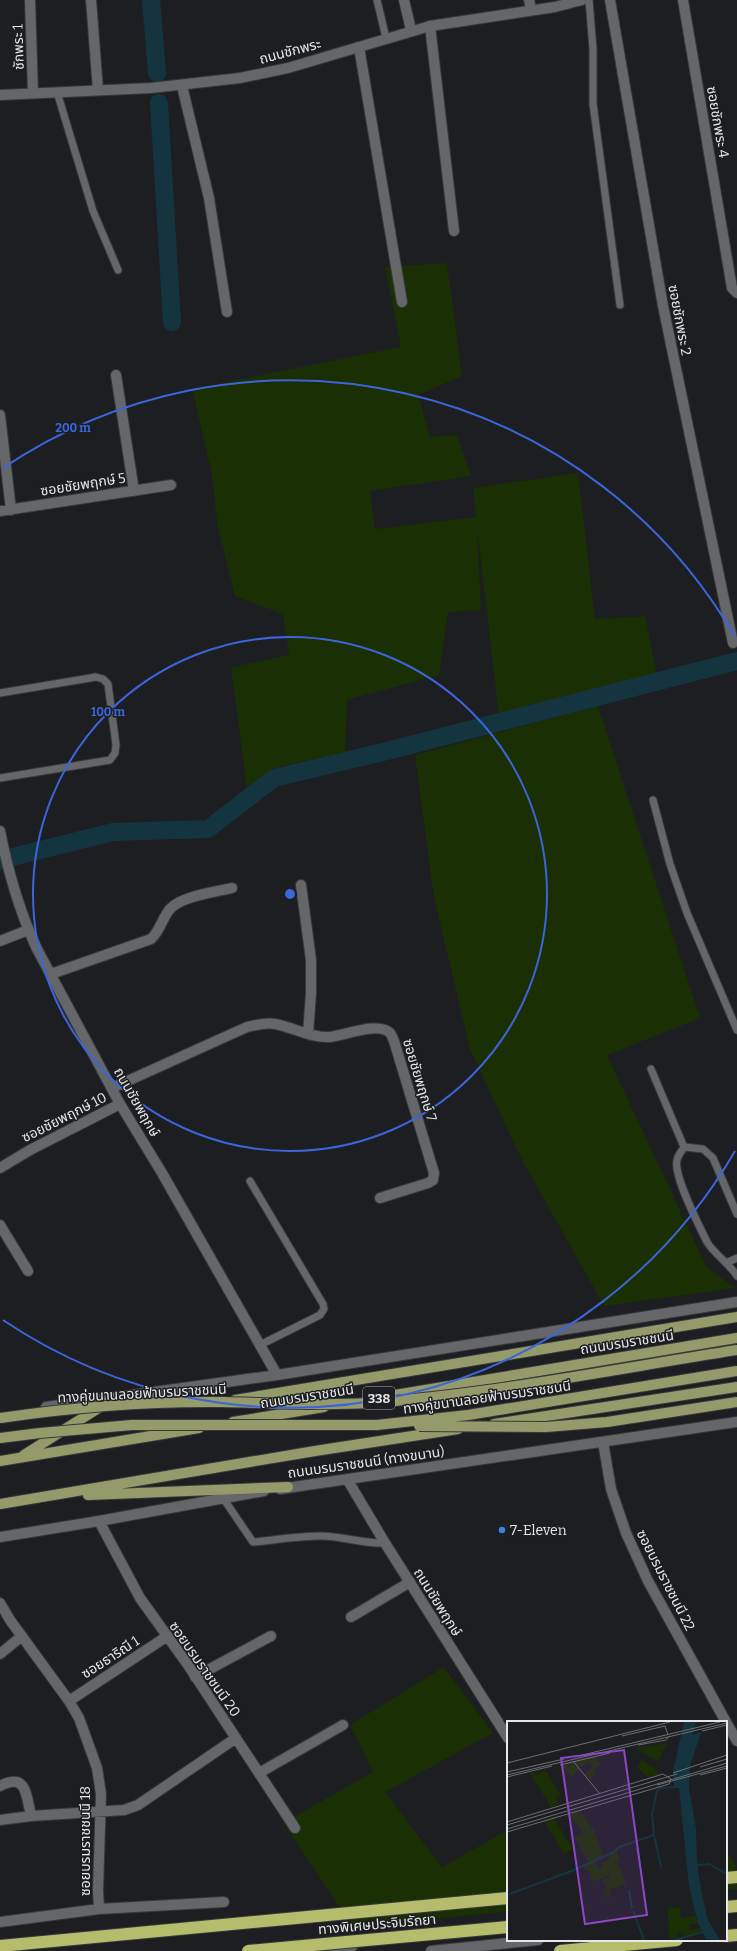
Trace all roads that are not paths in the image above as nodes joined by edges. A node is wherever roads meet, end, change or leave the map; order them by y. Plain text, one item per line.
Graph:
1 (30, 0) edge
2 (91, 0) edge
3 (377, 0) edge
4 (404, 0) edge
5 (582, 0) edge
6 (589, 0) edge
7 (610, 0) edge
8 (683, 0) edge
9 (530, 5) edge
10 (430, 26) junction
11 (411, 30) junction
12 (386, 38) junction
13 (359, 47) junction
14 (182, 86) junction
15 (98, 90) junction
16 (33, 92) junction
17 (57, 92) junction
18 (0, 95) edge
19 (454, 231) dead end
20 (118, 270) dead end
21 (737, 294) edge
22 (402, 302) dead end
23 (620, 305) dead end
24 (227, 312) dead end
25 (116, 375) dead end
26 (0, 415) edge
27 (171, 485) dead end
28 (134, 490) junction
29 (11, 510) junction
30 (0, 511) edge
31 (733, 643) dead end
32 (0, 693) edge
33 (0, 778) edge
34 (652, 800) dead end
35 (0, 831) edge
36 (301, 885) dead end
37 (232, 888) dead end
38 (28, 930) junction
39 (0, 941) edge
40 (51, 974) junction
41 (737, 1030) edge
42 (308, 1034) junction
43 (651, 1069) dead end
44 (112, 1088) junction
45 (120, 1104) junction
46 (684, 1147) junction
47 (0, 1168) edge
48 (250, 1181) dead end
49 (380, 1198) dead end
50 (737, 1214) edge
51 (0, 1225) edge
52 (737, 1258) edge
53 (726, 1263) junction
54 (28, 1271) dead end
55 (737, 1276) edge
56 (737, 1302) edge
57 (737, 1317) edge
58 (737, 1338) edge
59 (260, 1345) junction
60 (737, 1350) edge
61 (737, 1371) edge
62 (277, 1375) junction
63 (737, 1387) edge
64 (116, 1397) junction
65 (223, 1402) junction
66 (737, 1402) edge
67 (0, 1414) edge
68 (0, 1418) edge
69 (737, 1422) edge
70 (377, 1425) junction
71 (0, 1438) edge
72 (603, 1442) junction
73 (21, 1458) junction
74 (0, 1461) edge
75 (347, 1479) junction
76 (288, 1487) junction
77 (46, 1497) junction
78 (223, 1498) junction
79 (0, 1504) edge
80 (99, 1521) junction
81 (0, 1537) edge
82 (384, 1543) junction
83 (410, 1582) junction
84 (0, 1604) edge
85 (351, 1617) dead end
86 (22, 1636) junction
87 (271, 1636) dead end
88 (166, 1637) junction
89 (0, 1654) edge
90 (195, 1677) junction
91 (69, 1701) junction
92 (725, 1721) edge
93 (727, 1724) edge
94 (343, 1725) dead end
95 (507, 1736) edge
96 (236, 1738) junction
97 (737, 1742) edge
98 (259, 1773) junction
99 (0, 1786) edge
100 (101, 1812) junction
101 (31, 1816) junction
102 (0, 1820) edge
103 (295, 1828) dead end
104 (737, 1877) edge
105 (727, 1878) edge
106 (507, 1898) edge
107 (224, 1902) dead end
108 (737, 1902) edge
109 (727, 1903) edge
110 (737, 1906) edge
111 (727, 1907) edge
112 (99, 1909) junction
113 (0, 1922) edge
114 (507, 1927) edge
115 (507, 1931) edge
116 (737, 1935) edge
117 (727, 1936) edge
118 (528, 1941) edge
119 (597, 1941) edge
120 (642, 1941) edge
121 (666, 1941) edge
122 (0, 1946) edge
123 (248, 1951) edge
124 (316, 1951) edge
125 (431, 1951) edge
126 (560, 1951) edge
127 (608, 1951) edge
128 (630, 1951) edge

1 - 16 street, ชักพระ 1
2 - 15 street
3 - 12 lane
4 - 11 street
5 - 9 street, ถนนชักพระ
6 - 23 lane
7 - 31 street, ซอยชักพระ 2
8 - 21 street, ซอยชักพระ 4
9 - 10 street, ถนนชักพระ
10 - 11 street, ถนนชักพระ
10 - 19 street
11 - 12 street, ถนนชักพระ
12 - 13 street, ถนนชักพระ
13 - 14 street, ถนนชักพระ
13 - 22 street
14 - 15 street, ถนนชักพระ
14 - 24 street
15 - 17 street, ถนนชักพระ
16 - 17 street, ถนนชักพระ
16 - 18 street, ถนนชักพระ
17 - 20 lane
25 - 28 street
26 - 29 street
27 - 28 street, ซอยชัยพฤกษ์ 5
28 - 29 street, ซอยชัยพฤกษ์ 5
29 - 30 street, ซอยชัยพฤกษ์ 5
32 - 33 lane
34 - 41 lane
35 - 38 street, ถนนชัยพฤกษ์
36 - 42 street
37 - 40 street
38 - 39 street
38 - 40 street, ถนนชัยพฤกษ์
40 - 44 street, ถนนชัยพฤกษ์
42 - 44 street, ซอยชัยพฤกษ์ 7
42 - 49 street, ซอยชัยพฤกษ์ 7
43 - 46 lane
44 - 45 street, ถนนชัยพฤกษ์
45 - 47 street, ซอยชัยพฤกษ์ 10
45 - 59 street, ถนนชัยพฤกษ์
46 - 50 lane
46 - 53 lane
48 - 59 lane
51 - 54 street
52 - 53 lane
53 - 55 lane
56 - 62 street
57 - 65 main road, bridge
58 - 73 main road, ถนนบรมราชชนนี / 338
59 - 62 street, ถนนชัยพฤกษ์
60 - 65 main road, ทางคู่ขนานลอยฟ้าบรมราชชนนี, bridge
61 - 70 main road, ทางคู่ขนานลอยฟ้าบรมราชชนนี, bridge
62 - 64 street
63 - 77 main road
64 - 67 street
64 - 73 main road
65 - 68 main road, ทางคู่ขนานลอยฟ้าบรมราชชนนี, bridge
66 - 70 main road, bridge
69 - 72 street, ถนนบรมราชชนนี (ทางขนาน)
70 - 71 main road, ทางคู่ขนานลอยฟ้าบรมราชชนนี, bridge
72 - 75 street, ถนนบรมราชชนนี (ทางขนาน)
72 - 92 street, ซอยบรมราชชนนี 22
73 - 74 main road, ถนนบรมราชชนนี / 338
75 - 76 street, ถนนบรมราชชนนี (ทางขนาน)
75 - 82 street, ถนนชัยพฤกษ์
76 - 77 main road
76 - 78 street, ถนนบรมราชชนนี (ทางขนาน)
77 - 79 main road
78 - 80 street, ถนนบรมราชชนนี (ทางขนาน)
78 - 82 lane
80 - 81 street, ถนนบรมราชชนนี (ทางขนาน)
80 - 88 street, ซอยบรมราชชนนี 20
82 - 83 street, ถนนชัยพฤกษ์
83 - 85 street
83 - 95 street, ถนนชัยพฤกษ์
84 - 86 street, ซอยบรมราชชนนี 18
86 - 89 street
86 - 91 street, ซอยบรมราชชนนี 18
87 - 90 street
88 - 90 street, ซอยบรมราชชนนี 20
88 - 91 street, ซอยธาริณี 1
90 - 96 street, ซอยบรมราชชนนี 20
91 - 100 street, ซอยบรมราชชนนี 18
93 - 97 street, ซอยบรมราชชนนี 22
94 - 98 street
96 - 98 street, ซอยบรมราชชนนี 20
96 - 100 street
98 - 103 street, ซอยบรมราชชนนี 20
99 - 101 street
100 - 101 street
100 - 112 street, ซอยบรมราชชนนี 18
101 - 102 street
104 - 105 highway
106 - 122 highway
107 - 112 street
108 - 109 street
110 - 111 highway
112 - 113 street, ซอยบรมราชชนนี 18
114 - 123 highway, ทางพิเศษประจิมรัถยา, bridge
115 - 124 street
116 - 117 highway
118 - 125 street
119 - 127 street
120 - 128 street
121 - 126 highway, bridge

